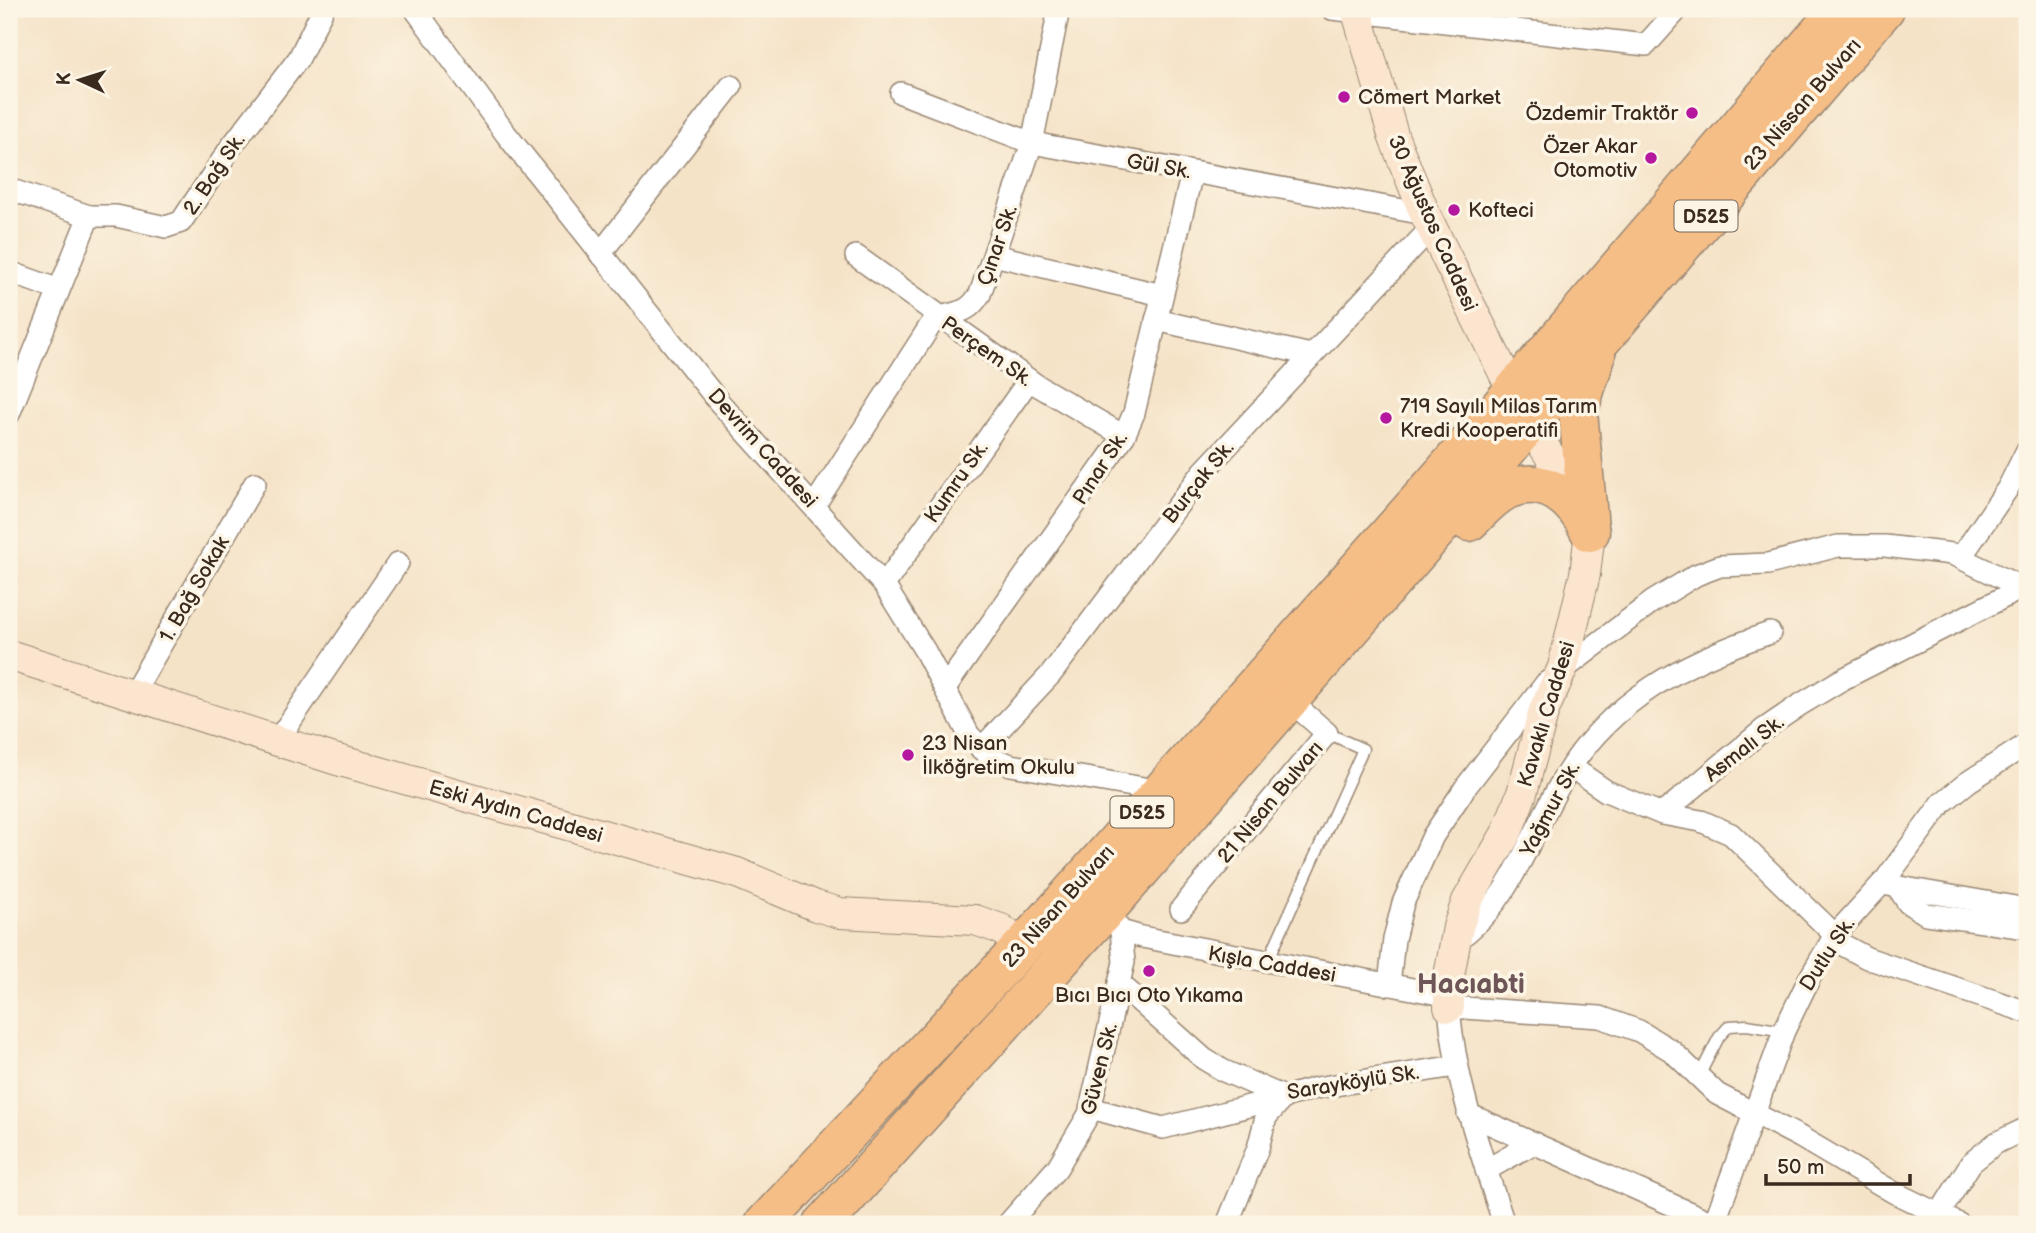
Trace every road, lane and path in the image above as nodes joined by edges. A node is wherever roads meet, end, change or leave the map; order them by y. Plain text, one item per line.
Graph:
1 (323, 9) edge
2 (415, 9) edge
3 (1059, 9) edge
4 (1513, 9) edge
5 (1678, 9) edge
6 (1839, 9) edge
7 (1885, 9) edge
8 (1349, 11) edge
9 (1510, 30) junction
10 (731, 86) dead end
11 (901, 93) dead end
12 (1032, 143) junction
13 (1192, 173) junction
14 (9, 188) edge
15 (89, 216) junction
16 (1428, 221) junction
17 (600, 254) junction
18 (994, 255) junction
19 (856, 256) dead end
20 (9, 272) edge
21 (59, 290) junction
22 (1162, 295) junction
23 (940, 318) junction
24 (1156, 320) junction
25 (1606, 334) junction
26 (1311, 355) junction
27 (1028, 380) junction
28 (1520, 408) junction
29 (9, 414) edge
30 (1124, 436) junction
31 (2027, 450) edge
32 (255, 483) dead end
33 (814, 506) junction
34 (1590, 532) junction
35 (1961, 557) junction
36 (398, 563) dead end
37 (884, 585) junction
38 (2025, 589) edge
39 (1361, 618) junction
40 (1770, 633) dead end
41 (9, 655) edge
42 (1563, 667) junction
43 (945, 688) junction
44 (132, 695) junction
45 (1289, 700) junction
46 (1327, 733) junction
47 (277, 741) junction
48 (2027, 744) edge
49 (981, 749) junction
50 (1571, 767) junction
51 (1161, 791) junction
52 (1662, 814) junction
53 (1889, 885) junction
54 (1181, 909) dead end
55 (2027, 909) edge
56 (1114, 921) junction
57 (2027, 928) edge
58 (1833, 937) junction
59 (1454, 942) junction
60 (1022, 946) junction
61 (1267, 963) junction
62 (1119, 983) junction
63 (1389, 985) junction
64 (1449, 1001) junction
65 (2027, 1012) edge
66 (1784, 1031) junction
67 (1456, 1066) junction
68 (1698, 1078) junction
69 (1284, 1097) junction
70 (1091, 1108) junction
71 (1754, 1113) junction
72 (1468, 1114) junction
73 (2027, 1128) edge
74 (1534, 1143) junction
75 (1486, 1170) junction
76 (1945, 1221) edge
77 (764, 1224) edge
78 (823, 1224) edge
79 (1008, 1224) edge
80 (1230, 1224) edge
81 (1504, 1224) edge
82 (1714, 1224) edge

1 - 15 street, 2. Bağ Sk.
2 - 17 street, Devrim Caddesi
3 - 12 street, Çınar Sk.
4 - 9 lane
5 - 9 street
6 - 28 highway, 23 Nissan Bulvarı / D525
7 - 25 highway, 23 Nissan Bulvarı / D525
8 - 9 street
8 - 16 street, 30 Ağustos Caddesi
10 - 17 street
11 - 12 street, Gül Sk.
12 - 13 street, Gül Sk.
12 - 18 street, Çınar Sk.
13 - 16 street, Gül Sk.
13 - 22 street, Pınar Sk.
14 - 15 street, 2. Bağ Sk.
15 - 21 street
16 - 26 street, Burçak Sk.
16 - 28 street, 30 Ağustos Caddesi
17 - 33 street, Devrim Caddesi
18 - 22 street
18 - 23 street, Çınar Sk.
19 - 23 street, Perçem Sk.
20 - 21 street
21 - 29 street
22 - 24 street, Pınar Sk.
23 - 27 street, Perçem Sk.
23 - 33 street
24 - 26 street
24 - 30 street, Pınar Sk.
25 - 28 highway, 23 Nissan Bulvarı / D525
25 - 34 highway
26 - 49 street, Burçak Sk.
27 - 30 street, Perçem Sk.
27 - 37 street, Kumru Sk.
28 - 34 street, Kavaklı Caddesi
28 - 39 highway, 23 Nisan Bulvarı / D525
28 - 51 highway, 23 Nisan Bulvarı / D525
30 - 43 street, Pınar Sk.
31 - 35 street
32 - 44 street, 1. Bağ Sokak
33 - 37 street, Devrim Caddesi
34 - 39 highway
34 - 42 street, Kavaklı Caddesi
35 - 38 street
35 - 42 street
36 - 47 street
37 - 43 street, Devrim Caddesi
38 - 52 street, Asmalı Sk.
39 - 45 highway, 23 Nisan Bulvarı / D525
40 - 50 street, Yağmur Sk.
41 - 44 street, Eski Aydın Caddesi
42 - 59 street, Kavaklı Caddesi
42 - 63 street
43 - 49 street, Devrim Caddesi
44 - 47 street, Eski Aydın Caddesi
45 - 46 street, 21 Nisan Bulvarı
45 - 56 highway, 23 Nisan Bulvarı / D525
46 - 54 street, 21 Nisan Bulvarı
46 - 61 lane
47 - 60 street, Eski Aydın Caddesi
48 - 53 street, Dutlu Sk.
49 - 51 street, Devrim Caddesi
50 - 52 street
50 - 59 street, Yağmur Sk.
51 - 60 highway, 23 Nisan Bulvarı / D525
52 - 58 street
53 - 55 street
53 - 57 street
53 - 58 street, Dutlu Sk.
56 - 61 street, Kışla Caddesi
56 - 62 street, Güven Sk.
56 - 78 highway, 23 Nisan Bulvarı / D525
58 - 65 street
58 - 66 street, Dutlu Sk.
59 - 64 street, Kavaklı Caddesi
60 - 77 highway, 23 Nisan Bulvarı / D525
61 - 63 street, Kışla Caddesi
62 - 69 street, Sarayköylü Sk.
62 - 70 street, Güven Sk.
63 - 64 street, Kışla Caddesi
64 - 67 street
64 - 68 street, Kışla Caddesi
66 - 68 lane
66 - 71 street, Dutlu Sk.
67 - 69 street, Sarayköylü Sk.
67 - 72 street
68 - 71 street, Kışla Caddesi
69 - 70 street
69 - 80 street
70 - 79 street, Güven Sk.
71 - 76 street, Kışla Caddesi
71 - 82 street, Dutlu Sk.
72 - 74 street
72 - 75 street
73 - 76 street
74 - 75 street
74 - 82 street
75 - 81 street

